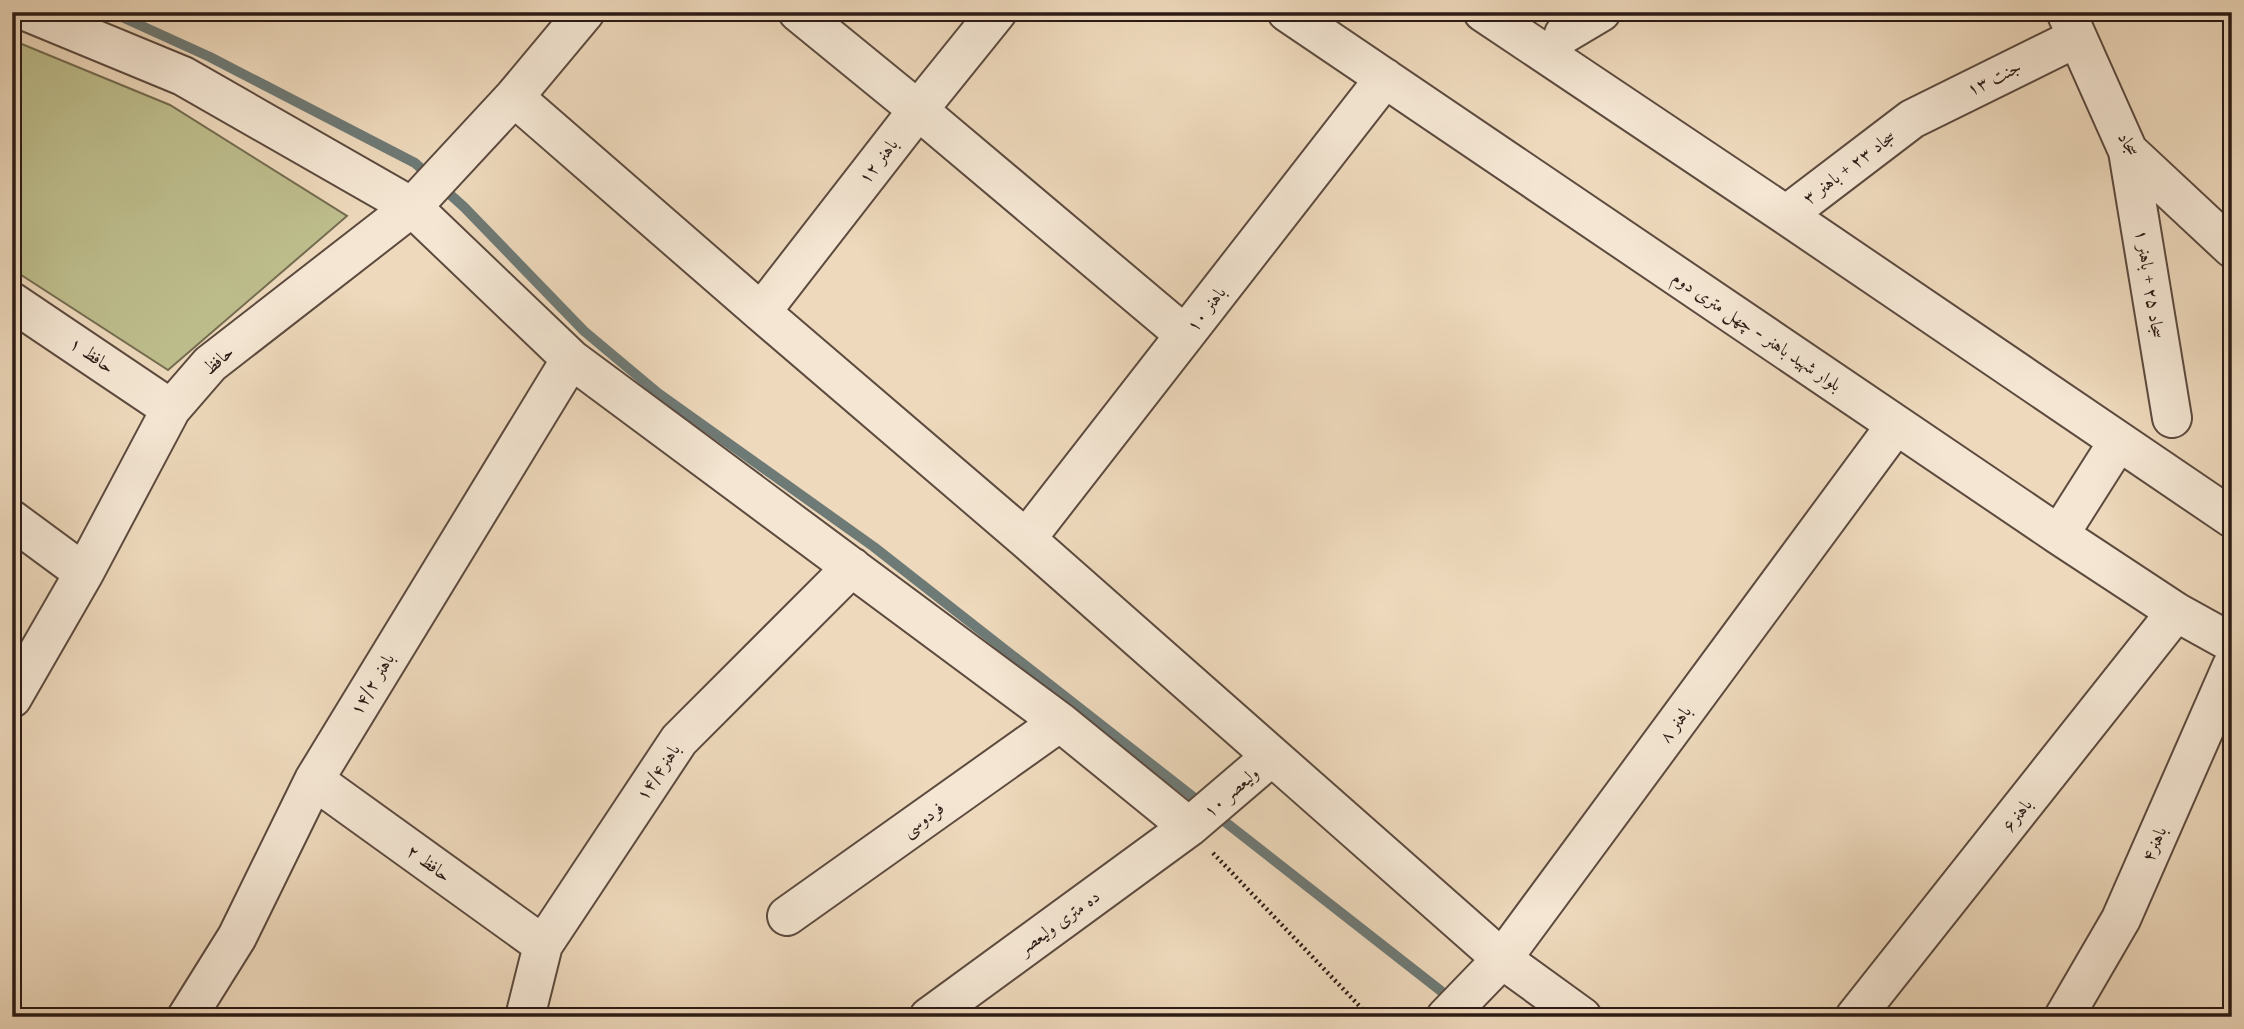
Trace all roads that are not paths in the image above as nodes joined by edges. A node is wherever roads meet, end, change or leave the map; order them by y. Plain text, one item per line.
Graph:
1 (28, 12) edge
2 (585, 12) edge
3 (798, 12) edge
4 (998, 12) edge
5 (1287, 12) edge
6 (1483, 12) edge
7 (1601, 12) edge
8 (2071, 25) edge
9 (1564, 34) dead end
10 (1385, 78) junction
11 (514, 97) junction
12 (918, 110) junction
13 (1912, 119) joint
14 (2129, 151) junction
15 (412, 206) junction
16 (1786, 215) junction
17 (2225, 232) edge
18 (12, 302) edge
19 (761, 312) junction
20 (1185, 335) junction
21 (571, 359) junction
22 (171, 409) junction
23 (2172, 418) dead end
24 (1896, 425) junction
25 (2118, 442) junction
26 (2232, 518) edge
27 (12, 520) edge
28 (2059, 535) junction
29 (1026, 539) junction
30 (852, 567) junction
31 (84, 573) junction
32 (2176, 612) junction
33 (2232, 643) edge
34 (2232, 666) edge
35 (12, 698) edge
36 (1060, 722) junction
37 (1272, 756) junction
38 (314, 780) junction
39 (1189, 827) junction
40 (787, 916) dead end
41 (543, 945) junction
42 (1502, 959) junction
43 (187, 1017) edge
44 (525, 1017) edge
45 (929, 1017) edge
46 (1446, 1017) edge
47 (1582, 1017) edge
48 (1855, 1017) edge
49 (2064, 1017) edge

1 - 15 street
2 - 11 street, حافظ
3 - 12 street
4 - 12 street, باهنر ۱۲
5 - 10 street, بلوار شهید باهنر - چهل متری دوم
6 - 16 street
7 - 9 street
8 - 13 street, جنت ۱۳
8 - 14 street, سجاد
10 - 20 street, باهنر ۱۰
10 - 24 street, بلوار شهید باهنر - چهل متری دوم
11 - 15 street, حافظ
11 - 19 street
12 - 19 street, باهنر ۱۲
12 - 20 street
13 - 16 street, سجاد ۲۳ + باهنر ۳
14 - 17 street, سجاد
14 - 23 street, سجاد ۲۵ + باهنر ۱
15 - 21 street
15 - 22 street, حافظ
16 - 25 street
18 - 22 street, حافظ ۱
19 - 29 street
20 - 29 street, باهنر ۱۰
21 - 30 street
21 - 38 street, باهنر ۱۴/۲
22 - 31 street, حافظ
24 - 28 street, بلوار شهید باهنر - چهل متری دوم
24 - 42 street, باهنر ۸
25 - 26 street
25 - 28 street
27 - 31 street
28 - 32 street, بلوار شهید باهنر - چهل متری دوم
29 - 37 street
30 - 36 street
30 - 41 street, باهنر۱۴/۴
31 - 35 street, حافظ
32 - 33 street, بلوار شهید باهنر - چهل متری دوم
32 - 48 street, باهنر۶
34 - 49 street, باهنر۴
36 - 39 street
36 - 40 street, فردوسی
37 - 39 street, ولیعصر ۱۰
37 - 42 street
38 - 41 street, حافظ ۲
38 - 43 street, باهنر ۱۴/۲
39 - 45 street, ده متری ولیعصر
41 - 44 street, باهنر۱۴/۴
42 - 46 street, باهنر ۸
42 - 47 street

